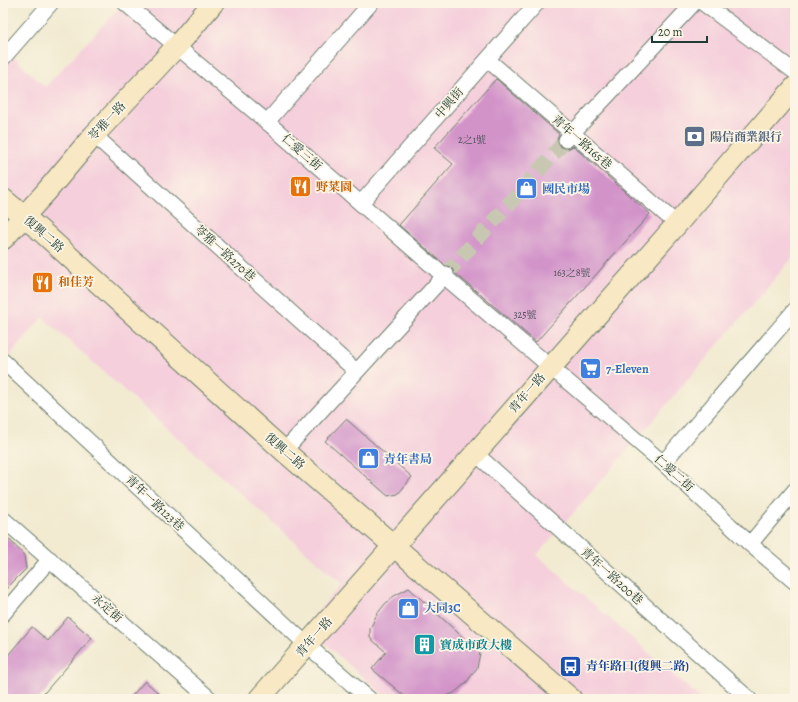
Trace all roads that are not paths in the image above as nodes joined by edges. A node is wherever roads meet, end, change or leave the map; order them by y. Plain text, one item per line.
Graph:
1 (51, 3) edge
2 (125, 3) edge
3 (213, 3) edge
4 (371, 3) edge
5 (537, 3) edge
6 (694, 3) edge
7 (703, 3) edge
8 (177, 46) junction
9 (3, 58) edge
10 (488, 60) junction
11 (795, 72) edge
12 (795, 87) edge
13 (267, 122) junction
14 (94, 135) junction
15 (569, 136) junction
16 (3, 199) edge
17 (361, 204) junction
18 (24, 216) junction
19 (677, 224) junction
20 (3, 239) edge
21 (445, 275) junction
22 (795, 310) edge
23 (3, 361) edge
24 (550, 367) junction
25 (356, 371) junction
26 (284, 451) junction
27 (475, 454) junction
28 (663, 463) junction
29 (795, 490) edge
30 (3, 519) edge
31 (750, 544) junction
32 (394, 546) junction
33 (50, 559) junction
34 (795, 582) edge
35 (3, 614) edge
36 (307, 645) junction
37 (210, 699) edge
38 (259, 699) edge
39 (369, 699) edge
40 (570, 699) edge
41 (749, 699) edge

1 - 9 street
2 - 8 street, 仁愛三街
3 - 8 street, 苓雅一路
4 - 13 street
5 - 10 street, 中興街
6 - 15 street
7 - 11 street
8 - 13 street, 仁愛三街
8 - 14 street, 苓雅一路
10 - 15 street, 青年一路165巷
10 - 17 street, 中興街
12 - 19 street, 青年一路
13 - 17 street, 仁愛三街
14 - 18 street, 苓雅一路
14 - 25 street, 苓雅一路270巷
15 - 19 street, 青年一路165巷
16 - 18 street, 復興二路
17 - 21 street, 仁愛三街
18 - 20 street, 苓雅一路
18 - 26 street, 復興二路
19 - 24 street, 青年一路
21 - 24 street, 仁愛三街
21 - 25 street
22 - 28 street
23 - 36 street, 青年一路123巷
24 - 27 street, 青年一路
24 - 28 street, 仁愛二街
25 - 26 street
26 - 32 street, 復興二路
27 - 32 street, 青年一路
27 - 41 street, 青年一路200巷
28 - 31 street, 仁愛二街
29 - 31 street
30 - 33 street, 永定街
31 - 34 street, 仁愛二街
32 - 36 street, 青年一路
32 - 40 street, 復興二路
33 - 35 street
33 - 37 street, 永定街
36 - 38 street, 青年一路
36 - 39 street, 青年一路123巷

